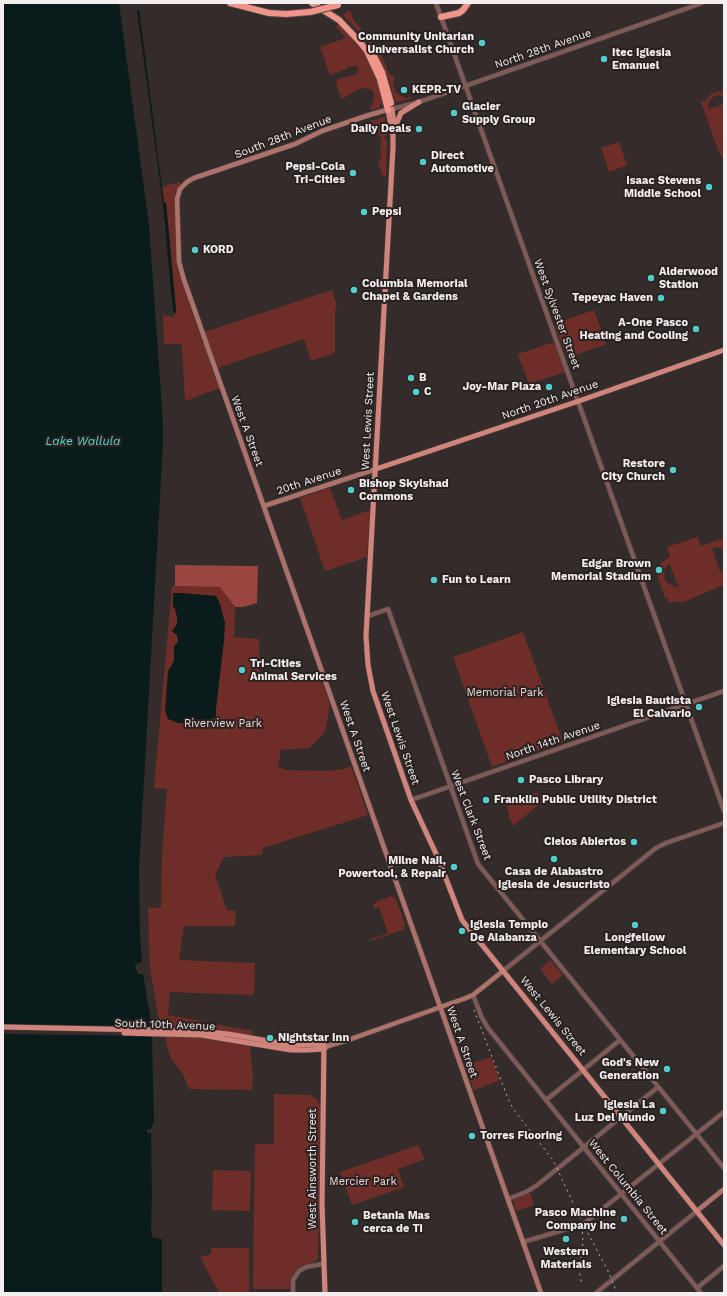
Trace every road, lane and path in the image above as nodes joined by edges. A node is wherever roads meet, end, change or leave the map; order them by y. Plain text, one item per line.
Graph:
1 (230, 3) edge
2 (312, 3) edge
3 (318, 3) edge
4 (436, 3) edge
5 (468, 3) edge
6 (702, 3) edge
7 (340, 4) edge
8 (441, 17) junction
9 (466, 86) junction
10 (419, 102) junction
11 (390, 109) junction
12 (395, 127) junction
13 (393, 136) junction
14 (185, 184) joint
15 (724, 350) edge
16 (579, 401) junction
17 (382, 467) joint
18 (376, 469) junction
19 (264, 506) junction
20 (368, 616) junction
21 (724, 691) edge
22 (686, 705) junction
23 (450, 786) junction
24 (412, 800) junction
25 (724, 811) edge
26 (724, 823) edge
27 (540, 941) junction
28 (503, 971) junction
29 (473, 995) junction
30 (440, 1008) junction
31 (3, 1028) edge
32 (46, 1030) junction
33 (3, 1031) edge
34 (620, 1040) junction
35 (325, 1046) junction
36 (583, 1070) junction
37 (658, 1087) junction
38 (546, 1100) junction
39 (724, 1112) edge
40 (621, 1117) junction
41 (696, 1134) junction
42 (584, 1147) junction
43 (659, 1164) junction
44 (724, 1168) edge
45 (724, 1189) edge
46 (622, 1194) junction
47 (508, 1199) junction
48 (697, 1211) junction
49 (523, 1242) junction
50 (660, 1242) junction
51 (724, 1245) edge
52 (323, 1264) junction
53 (724, 1266) edge
54 (697, 1288) junction
55 (293, 1293) edge
56 (324, 1293) edge
57 (541, 1293) edge
58 (596, 1293) edge
59 (701, 1293) edge

1 - 7 highway, bridge
2 - 11 highway
3 - 11 highway
4 - 8 street, West Sylvester Street
5 - 8 highway
6 - 9 street, North 28th Avenue
8 - 9 street, West Sylvester Street
9 - 10 street, North 28th Avenue
9 - 16 street, West Sylvester Street
10 - 11 street, North 28th Avenue
10 - 12 main road
11 - 12 main road, West Lewis Street
11 - 13 main road, West Lewis Street
11 - 14 main road, South 28th Avenue
12 - 13 main road, West Lewis Street
13 - 18 main road, West Lewis Street
14 - 19 main road, West A Street
15 - 16 main road, North 20th Avenue
16 - 17 main road, North 20th Avenue
16 - 22 street, West Sylvester Street
17 - 18 main road, 20th Avenue
18 - 19 main road, 20th Avenue
18 - 20 main road, West Lewis Street
19 - 30 main road, West A Street
20 - 23 street, West Clark Street
20 - 24 main road, West Lewis Street
21 - 22 street, North 14th Avenue
22 - 23 street, North 14th Avenue
22 - 25 street, West Sylvester Street
23 - 24 street, North 14th Avenue
23 - 27 street, West Clark Street
24 - 28 main road, West Lewis Street
26 - 27 street
27 - 28 street
27 - 34 street, West Clark Street
28 - 29 main road, South 10th Avenue
28 - 36 main road, West Lewis Street
29 - 30 main road, South 10th Avenue
29 - 38 street, West Columbia Street
30 - 35 main road, South 10th Avenue
30 - 47 main road, West A Street
31 - 32 main road
32 - 33 main road
32 - 35 main road, South 10th Avenue
34 - 36 street
34 - 37 street, West Clark Street
35 - 52 main road, West Ainsworth Street
36 - 38 street
36 - 40 main road, West Lewis Street
37 - 40 street
37 - 41 street, West Clark Street
38 - 42 street, West Columbia Street
39 - 41 street
40 - 42 street
40 - 43 main road, West Lewis Street
41 - 43 street
41 - 44 street, West Clark Street
42 - 46 street, West Columbia Street
42 - 47 street
43 - 46 street
43 - 48 main road, West Lewis Street
45 - 48 main road
46 - 49 street
46 - 50 street, West Columbia Street
47 - 49 main road, West A Street
48 - 50 street
48 - 51 main road, West Lewis Street
49 - 57 main road, West A Street
50 - 54 street, West Columbia Street
50 - 58 street
52 - 55 street
52 - 56 main road, West Ainsworth Street
53 - 54 street
54 - 59 street, West Columbia Street

